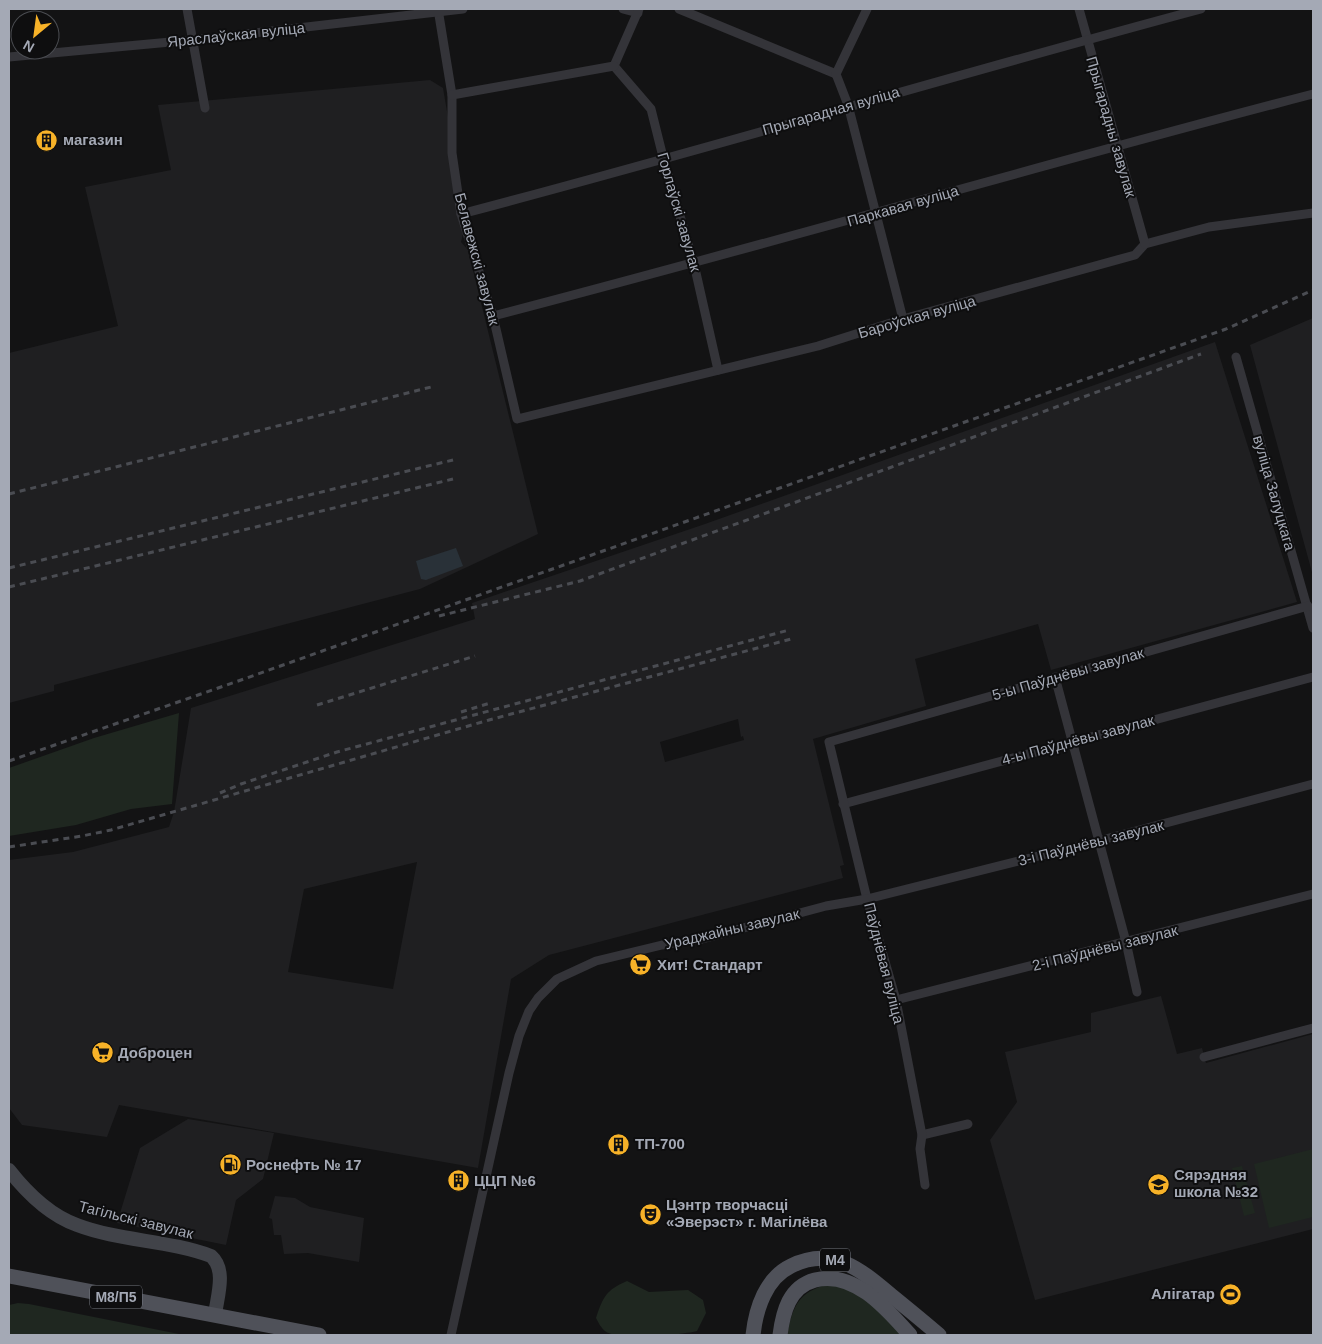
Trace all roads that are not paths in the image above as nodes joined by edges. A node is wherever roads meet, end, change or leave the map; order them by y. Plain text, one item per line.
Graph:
1 (187, 9) edge
2 (463, 9) edge
3 (622, 9) edge
4 (679, 9) edge
5 (867, 9) edge
6 (1079, 9) edge
7 (1201, 9) edge
8 (438, 10) edge
9 (638, 11) edge
10 (1087, 39) junction
11 (192, 40) junction
12 (9, 57) edge
13 (614, 66) junction
14 (836, 74) junction
15 (1313, 94) edge
16 (452, 95) junction
17 (848, 105) junction
18 (205, 108) dead end
19 (1116, 145) junction
20 (664, 161) junction
21 (877, 213) junction
22 (1313, 213) edge
23 (462, 214) junction
24 (1144, 244) junction
25 (694, 264) junction
26 (492, 316) junction
27 (904, 319) junction
28 (1236, 357) dead end
29 (718, 370) junction
30 (517, 419) joint
31 (1308, 606) junction
32 (1313, 628) edge
33 (1055, 677) junction
34 (1313, 677) edge
35 (829, 742) joint
36 (1071, 742) junction
37 (1313, 784) edge
38 (843, 804) junction
39 (1098, 841) junction
40 (1313, 894) edge
41 (868, 898) junction
42 (1126, 942) junction
43 (1137, 992) dead end
44 (896, 1000) junction
45 (1313, 1028) edge
46 (1204, 1057) dead end
47 (968, 1124) dead end
48 (922, 1135) junction
49 (9, 1170) edge
50 (925, 1185) dead end
51 (13, 1277) edge
52 (215, 1315) junction
53 (253, 1322) junction
54 (280, 1335) edge
55 (319, 1335) edge
56 (451, 1335) edge
57 (752, 1335) edge
58 (780, 1335) edge
59 (910, 1335) edge
60 (939, 1335) edge

1 - 11 street
2 - 8 street, Яраслаўская вуліца
3 - 9 street
4 - 14 street
5 - 14 street
6 - 10 street, Прыгарадны завулак
7 - 10 street, Прыгарадная вуліца
8 - 11 street, Яраслаўская вуліца
8 - 16 street, Белавежскі завулак
9 - 13 street
10 - 17 street, Прыгарадная вуліца
10 - 19 street, Прыгарадны завулак
11 - 12 street, Яраслаўская вуліца
11 - 18 street
13 - 16 street
13 - 20 street, Горлаўскі завулак
14 - 17 street
15 - 19 street, Паркавая вуліца
16 - 23 street, Белавежскі завулак
17 - 20 street, Прыгарадная вуліца
17 - 21 street
19 - 21 street, Паркавая вуліца
19 - 24 street, Прыгарадны завулак
20 - 23 street, Прыгарадная вуліца
20 - 25 street, Горлаўскі завулак
21 - 25 street, Паркавая вуліца
21 - 27 street
22 - 24 street, Бароўская вуліца
23 - 26 street, Белавежскі завулак
24 - 27 street, Бароўская вуліца
25 - 26 street, Паркавая вуліца
25 - 29 street, Горлаўскі завулак
26 - 30 street, Белавежскі завулак
27 - 29 street, Бароўская вуліца
28 - 31 street, вуліца Залуцкага
29 - 30 street, Бароўская вуліца
31 - 32 street, вуліца Залуцкага
31 - 33 street, 5-ы Паўднёвы завулак
33 - 35 street, 5-ы Паўднёвы завулак
33 - 36 street
34 - 36 street, 4-ы Паўднёвы завулак
35 - 38 street, Паўднёвая вуліца
36 - 38 street, 4-ы Паўднёвы завулак
36 - 39 street
37 - 39 street, 3-і Паўднёвы завулак
38 - 41 street, Паўднёвая вуліца
39 - 41 street, 3-і Паўднёвы завулак
39 - 42 street
40 - 42 street, 2-і Паўднёвы завулак
41 - 44 street, Паўднёвая вуліца
41 - 56 street, Ураджайны завулак
42 - 43 street
42 - 44 street, 2-і Паўднёвы завулак
44 - 48 street, Паўднёвая вуліца
45 - 46 street
47 - 48 street
48 - 50 street, Паўднёвая вуліца
49 - 52 main road, Тагільскі завулак
51 - 52 main road, М8/П5
52 - 53 main road, М8/П5
53 - 54 main road
53 - 55 main road, М8/П5
57 - 60 main road, М4
58 - 59 main road, М4

